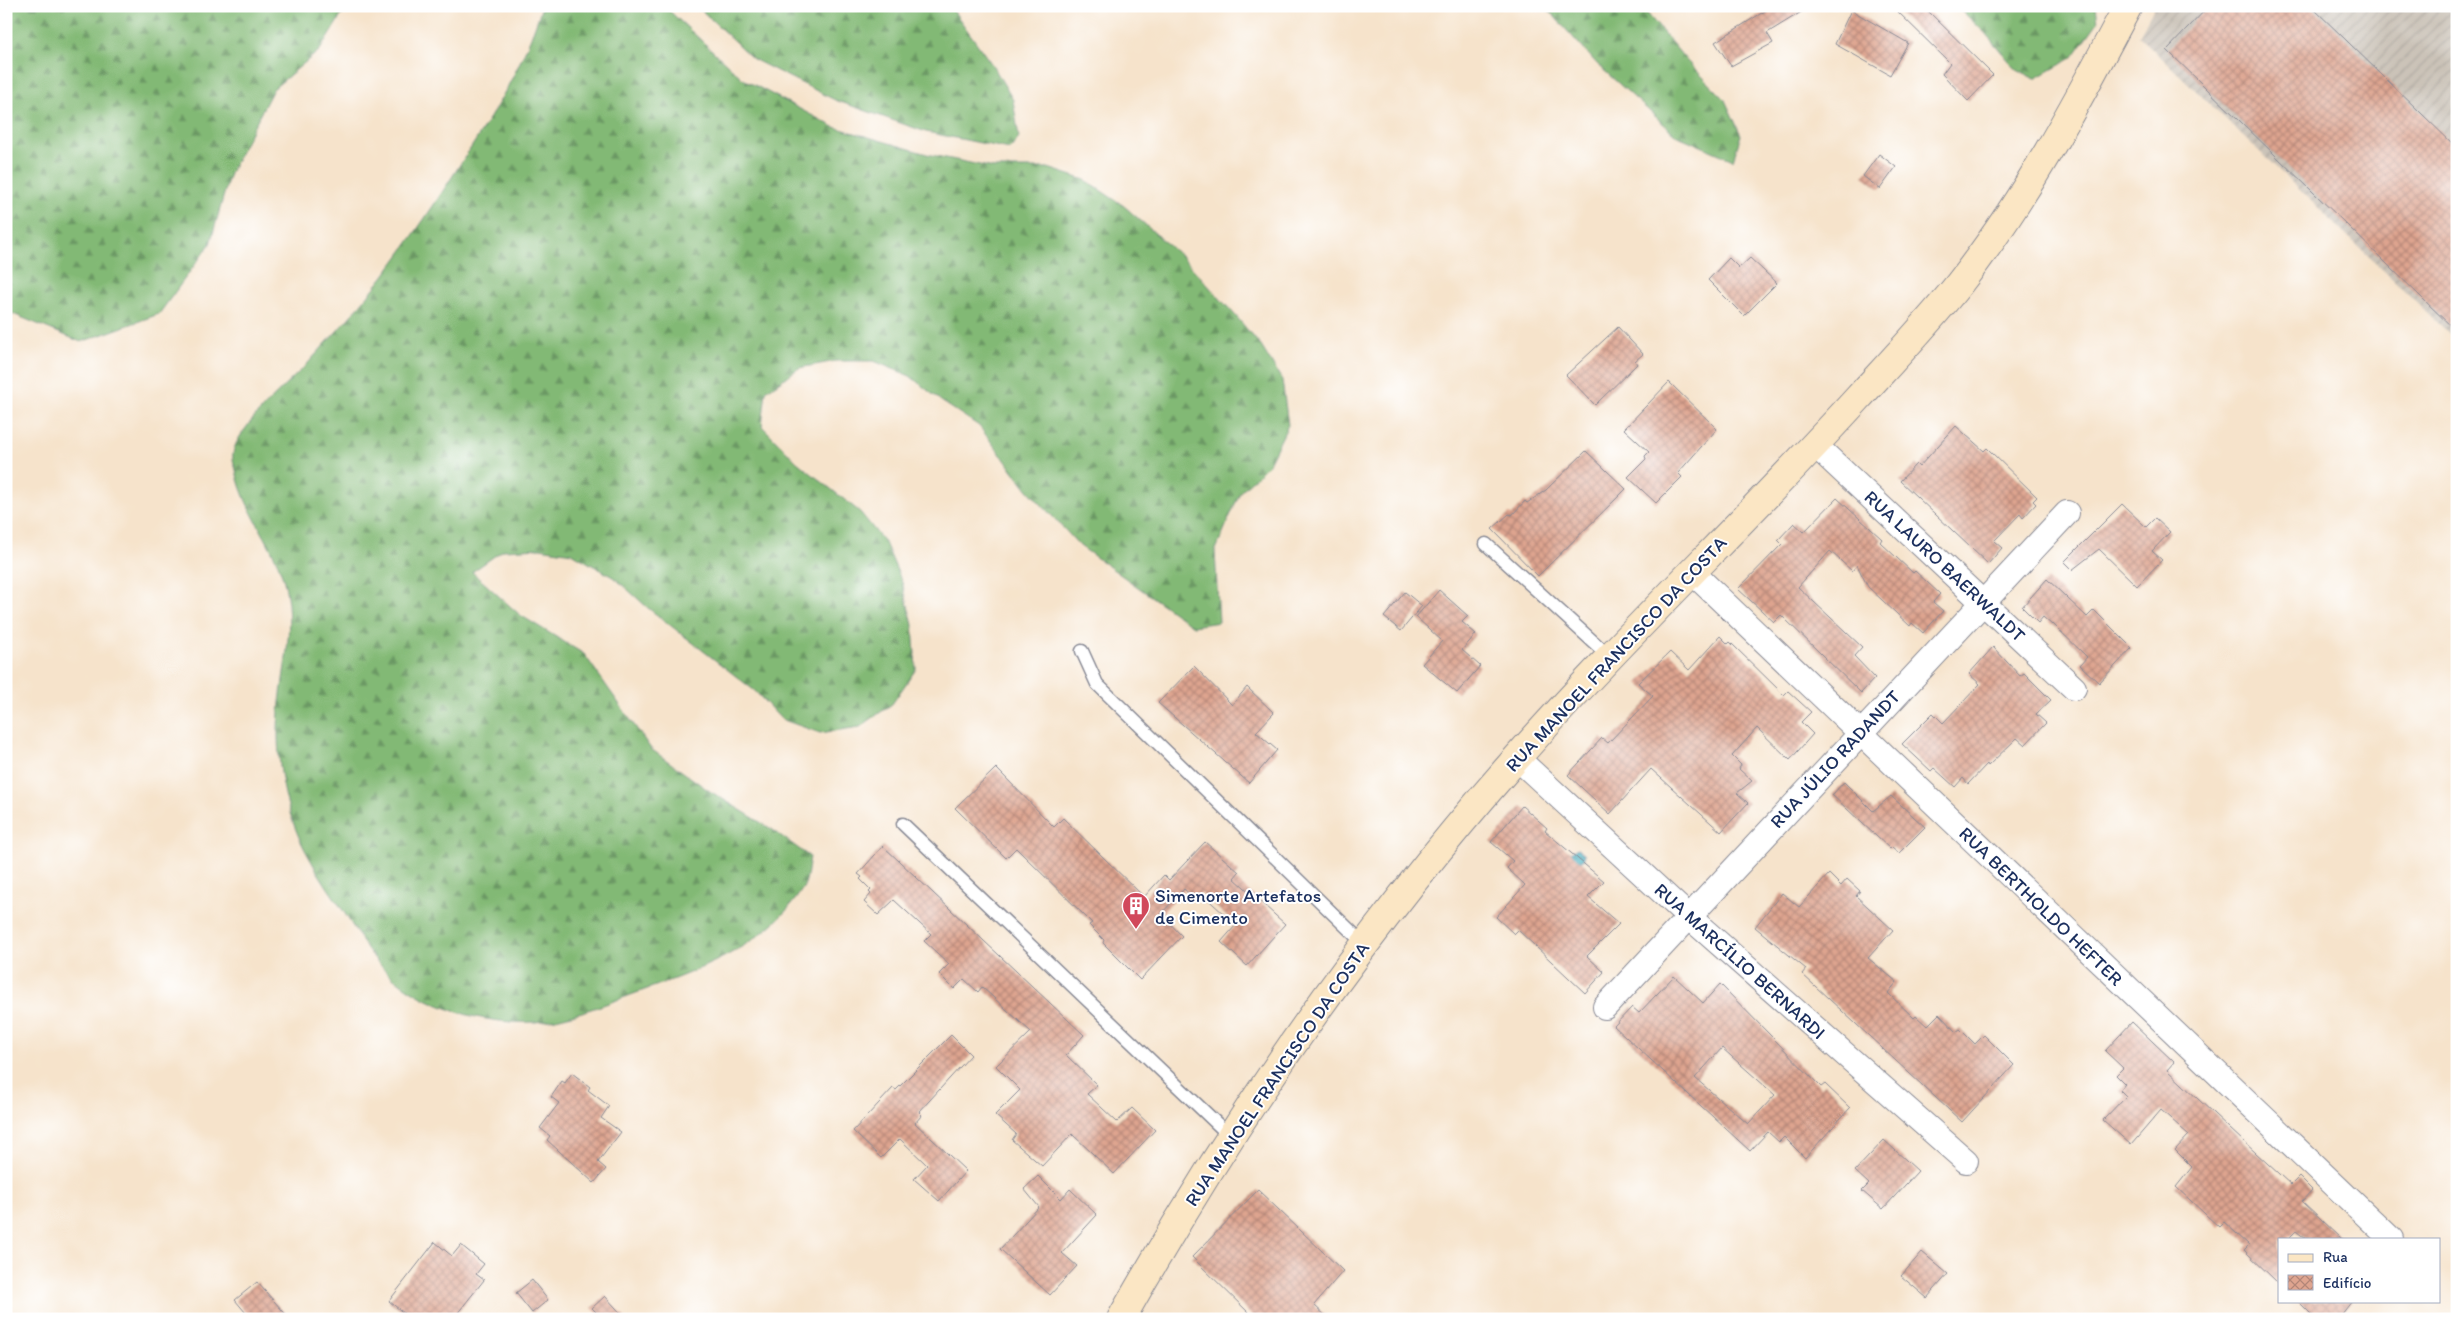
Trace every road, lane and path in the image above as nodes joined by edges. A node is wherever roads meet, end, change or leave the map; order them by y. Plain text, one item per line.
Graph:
1 (2128, 6) edge
2 (1815, 445) junction
3 (2067, 513) dead end
4 (1486, 544) dead end
5 (1692, 572) junction
6 (1983, 602) junction
7 (1082, 651) dead end
8 (1610, 657) junction
9 (2074, 688) dead end
10 (1860, 734) junction
11 (1517, 758) junction
12 (902, 824) dead end
13 (1688, 916) junction
14 (1364, 944) junction
15 (1605, 1007) dead end
16 (1231, 1137) junction
17 (1966, 1161) dead end
18 (2390, 1238) edge
19 (1121, 1319) edge

1 - 2 main road, RUA MANOEL FRANCISCO DA COSTA
2 - 5 main road, RUA MANOEL FRANCISCO DA COSTA
2 - 6 street, RUA LAURO BAERWALDT
3 - 6 street, RUA JÚLIO RADANDT
4 - 8 lane
5 - 8 main road, RUA MANOEL FRANCISCO DA COSTA
5 - 10 street, RUA BERTHOLDO HEFTER
6 - 9 street, RUA LAURO BAERWALDT
6 - 10 street, RUA JÚLIO RADANDT
7 - 14 lane
8 - 11 main road, RUA MANOEL FRANCISCO DA COSTA
10 - 13 street, RUA JÚLIO RADANDT
10 - 18 street, RUA BERTHOLDO HEFTER
11 - 13 street, RUA MARCÍLIO BERNARDI
11 - 14 main road, RUA MANOEL FRANCISCO DA COSTA
12 - 16 lane
13 - 15 street, RUA JÚLIO RADANDT
13 - 17 street, RUA MARCÍLIO BERNARDI
14 - 16 main road, RUA MANOEL FRANCISCO DA COSTA
16 - 19 main road, RUA MANOEL FRANCISCO DA COSTA

